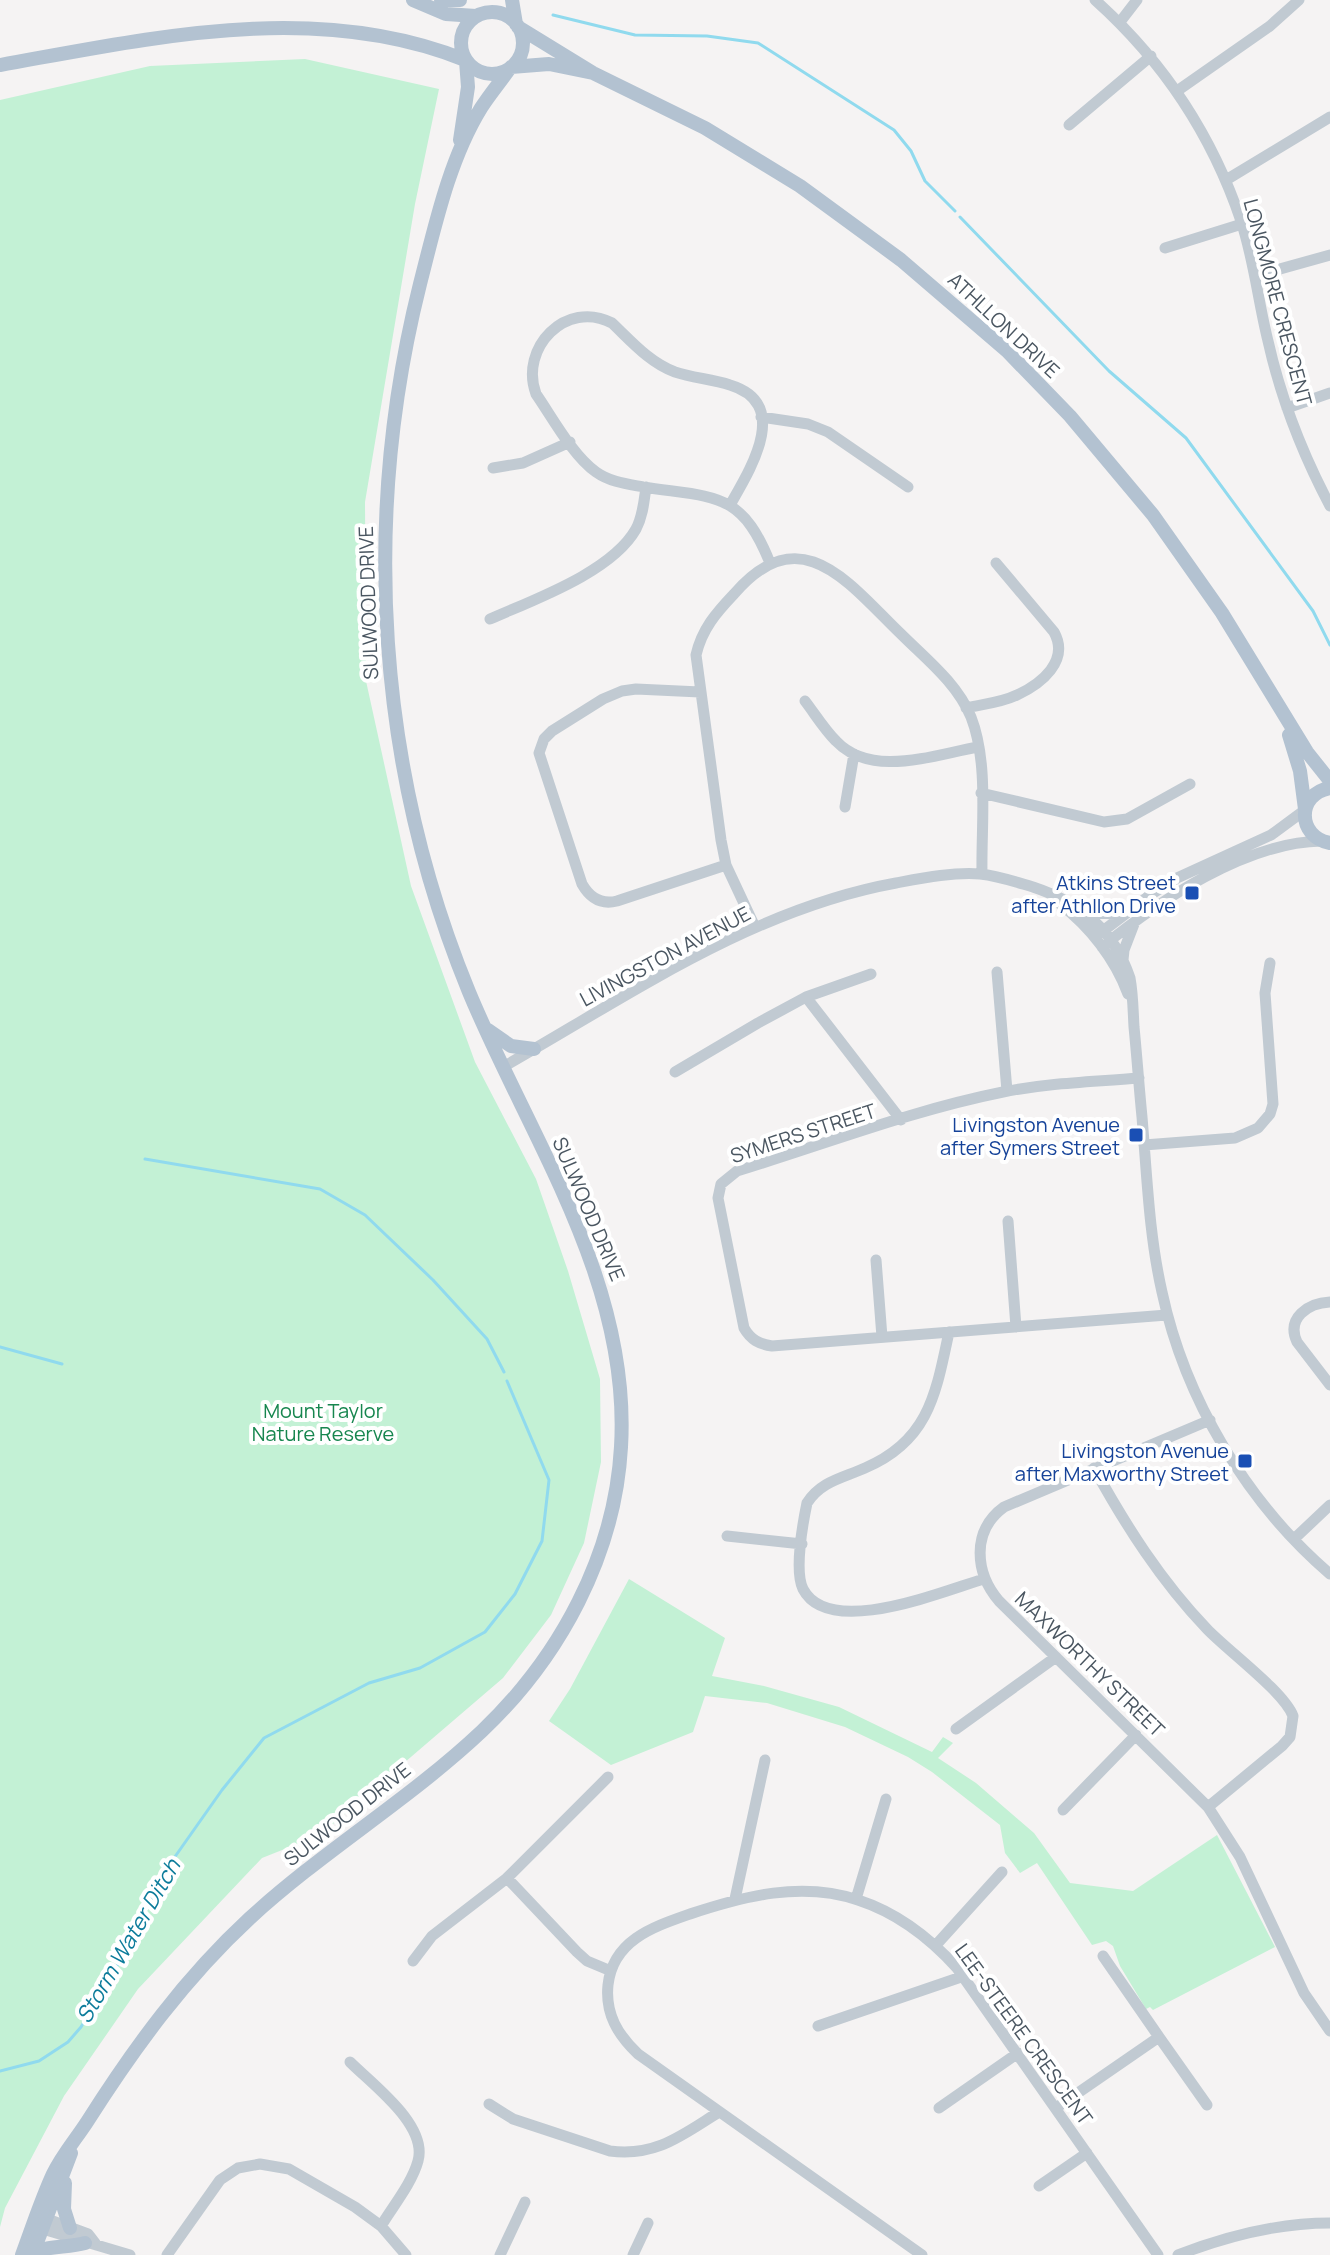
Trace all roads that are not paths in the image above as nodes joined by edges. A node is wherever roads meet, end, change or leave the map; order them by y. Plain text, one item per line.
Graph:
1 (413, 0) edge
2 (441, 0) edge
3 (460, 0) edge
4 (488, 0) edge
5 (512, 0) edge
6 (1095, 0) edge
7 (1137, 0) edge
8 (1299, 0) edge
9 (477, 16) junction
10 (1120, 22) junction
11 (517, 26) junction
12 (1151, 56) junction
13 (466, 60) junction
14 (0, 65) edge
15 (511, 67) junction
16 (593, 73) junction
17 (1177, 91) junction
18 (1330, 117) edge
19 (1069, 125) dead end
20 (457, 158) junction
21 (1226, 180) junction
22 (1242, 224) junction
23 (1165, 248) dead end
24 (1330, 255) edge
25 (1255, 276) junction
26 (1330, 393) edge
27 (1287, 408) junction
28 (761, 417) junction
29 (570, 442) junction
30 (493, 468) dead end
31 (646, 487) junction
32 (908, 487) dead end
33 (730, 505) junction
34 (1330, 506) edge
35 (770, 563) junction
36 (996, 563) dead end
37 (490, 619) dead end
38 (700, 692) junction
39 (805, 701) dead end
40 (966, 708) junction
41 (1283, 718) junction
42 (979, 747) junction
43 (854, 754) junction
44 (1330, 781) edge
45 (1190, 784) dead end
46 (1330, 788) edge
47 (981, 793) junction
48 (845, 807) dead end
49 (1305, 810) junction
50 (1326, 843) edge
51 (726, 865) junction
52 (982, 874) junction
53 (1040, 890) junction
54 (1087, 913) junction
55 (1130, 917) junction
56 (755, 927) junction
57 (1103, 938) junction
58 (1123, 960) junction
59 (1270, 963) dead end
60 (997, 972) dead end
61 (871, 974) dead end
62 (806, 997) junction
63 (1134, 1020) junction
64 (485, 1027) junction
65 (534, 1049) junction
66 (503, 1067) junction
67 (675, 1072) dead end
68 (1139, 1078) junction
69 (1007, 1091) junction
70 (901, 1120) junction
71 (1144, 1145) junction
72 (1008, 1221) dead end
73 (876, 1260) dead end
74 (1330, 1302) edge
75 (1167, 1315) junction
76 (1016, 1327) junction
77 (949, 1332) junction
78 (882, 1337) junction
79 (1330, 1385) edge
80 (1210, 1420) junction
81 (1094, 1468) junction
82 (1330, 1505) edge
83 (727, 1536) dead end
84 (1294, 1539) junction
85 (802, 1544) junction
86 (1330, 1574) edge
87 (984, 1579) junction
88 (1056, 1657) junction
89 (956, 1729) dead end
90 (1136, 1735) junction
91 (765, 1760) dead end
92 (608, 1777) dead end
93 (886, 1799) dead end
94 (1208, 1807) junction
95 (1063, 1810) dead end
96 (1002, 1872) dead end
97 (507, 1878) junction
98 (735, 1899) junction
99 (856, 1899) junction
100 (936, 1945) junction
101 (1103, 1956) dead end
102 (413, 1961) dead end
103 (611, 1971) junction
104 (964, 1976) junction
105 (818, 2026) dead end
106 (1330, 2031) edge
107 (1159, 2037) junction
108 (1018, 2053) junction
109 (350, 2062) dead end
110 (489, 2104) dead end
111 (1207, 2105) dead end
112 (939, 2108) dead end
113 (1056, 2108) junction
114 (719, 2112) junction
115 (73, 2144) junction
116 (1087, 2153) junction
117 (67, 2167) junction
118 (1039, 2186) dead end
119 (525, 2202) dead end
120 (39, 2222) junction
121 (648, 2223) dead end
122 (1330, 2223) edge
123 (381, 2226) junction
124 (70, 2228) junction
125 (90, 2243) junction
126 (29, 2254) edge
127 (130, 2255) edge
128 (167, 2255) edge
129 (406, 2255) edge
130 (500, 2255) edge
131 (633, 2255) edge
132 (922, 2255) edge
133 (1158, 2255) edge
134 (1178, 2255) edge

1 - 9 main road
2 - 3 main road
4 - 9 main road
5 - 11 main road
6 - 10 street, LONGMORE CRESCENT
7 - 10 street
8 - 17 street
9 - 11 main road
9 - 13 main road
10 - 12 street, LONGMORE CRESCENT
11 - 15 main road
11 - 16 main road, ATHLLON DRIVE
12 - 17 street, LONGMORE CRESCENT
12 - 19 street
13 - 14 main road
13 - 15 main road
13 - 20 main road, SULWOOD DRIVE
15 - 16 main road, ATHLLON DRIVE
15 - 20 main road, SULWOOD DRIVE
16 - 41 main road, ATHLLON DRIVE
17 - 21 street, LONGMORE CRESCENT
18 - 21 street
20 - 64 main road, SULWOOD DRIVE
21 - 22 street, LONGMORE CRESCENT
22 - 23 street
22 - 25 street, LONGMORE CRESCENT
24 - 25 street
25 - 27 street, LONGMORE CRESCENT
26 - 27 street
27 - 34 street, LONGMORE CRESCENT
28 - 29 street
28 - 32 street
28 - 33 street
29 - 30 street
29 - 31 street
31 - 33 street
31 - 37 street
33 - 35 street
35 - 38 street
35 - 40 street
36 - 40 street
38 - 51 street
38 - 51 street
39 - 43 street
40 - 42 street
41 - 44 main road, ATHLLON DRIVE
41 - 49 main road, ATHLLON DRIVE
42 - 43 street
42 - 47 street
43 - 48 street
45 - 47 street
46 - 49 main road
47 - 52 street
49 - 50 main road
49 - 55 street
50 - 55 street
51 - 56 street
52 - 53 street, LIVINGSTON AVENUE
52 - 56 street, LIVINGSTON AVENUE
53 - 54 street, LIVINGSTON AVENUE
53 - 57 street, LIVINGSTON AVENUE
54 - 55 street
54 - 57 street, LIVINGSTON AVENUE
55 - 57 street
55 - 58 street
56 - 65 street, LIVINGSTON AVENUE
57 - 58 street, LIVINGSTON AVENUE
57 - 63 street, LIVINGSTON AVENUE
58 - 63 street, LIVINGSTON AVENUE
59 - 71 street
60 - 69 street
61 - 62 street
62 - 67 street
62 - 70 street
63 - 68 street, LIVINGSTON AVENUE
64 - 65 main road
64 - 66 main road, SULWOOD DRIVE
65 - 66 street, LIVINGSTON AVENUE
66 - 115 main road, SULWOOD DRIVE
68 - 69 street, SYMERS STREET
68 - 71 street, LIVINGSTON AVENUE
69 - 70 street, SYMERS STREET
70 - 78 street, SYMERS STREET
71 - 75 street, LIVINGSTON AVENUE
72 - 76 street
73 - 78 street
74 - 79 street
75 - 76 street, SYMERS STREET
75 - 80 street, LIVINGSTON AVENUE
76 - 77 street, SYMERS STREET
77 - 78 street, SYMERS STREET
77 - 85 street
80 - 81 street
80 - 84 street, LIVINGSTON AVENUE
81 - 87 street
81 - 94 street
82 - 84 street
83 - 85 street
84 - 86 street, LIVINGSTON AVENUE
85 - 87 street
87 - 88 street, MAXWORTHY STREET
88 - 89 street
88 - 90 street, MAXWORTHY STREET
90 - 94 street, MAXWORTHY STREET
90 - 95 street
91 - 98 street
92 - 97 street
93 - 99 street
94 - 106 street, MAXWORTHY STREET
96 - 100 street
97 - 102 street
97 - 103 street
98 - 99 street, LEE-STEERE CRESCENT
98 - 103 street, LEE-STEERE CRESCENT
99 - 100 street, LEE-STEERE CRESCENT
100 - 104 street, LEE-STEERE CRESCENT
101 - 107 street
103 - 114 street
104 - 105 street
104 - 108 street, LEE-STEERE CRESCENT
107 - 111 street
107 - 113 street
108 - 112 street
108 - 113 street, LEE-STEERE CRESCENT
109 - 123 street
110 - 114 street
113 - 116 street, LEE-STEERE CRESCENT
114 - 132 street
115 - 117 main road, SULWOOD DRIVE
115 - 120 main road, SULWOOD DRIVE
116 - 118 street
116 - 133 street, LEE-STEERE CRESCENT
117 - 120 main road, SULWOOD DRIVE
117 - 124 main road
119 - 130 street
120 - 124 street
120 - 125 street
120 - 126 main road, SULWOOD DRIVE
121 - 131 street
122 - 134 street
123 - 128 street
123 - 129 street
124 - 125 street
125 - 126 main road
125 - 127 street

